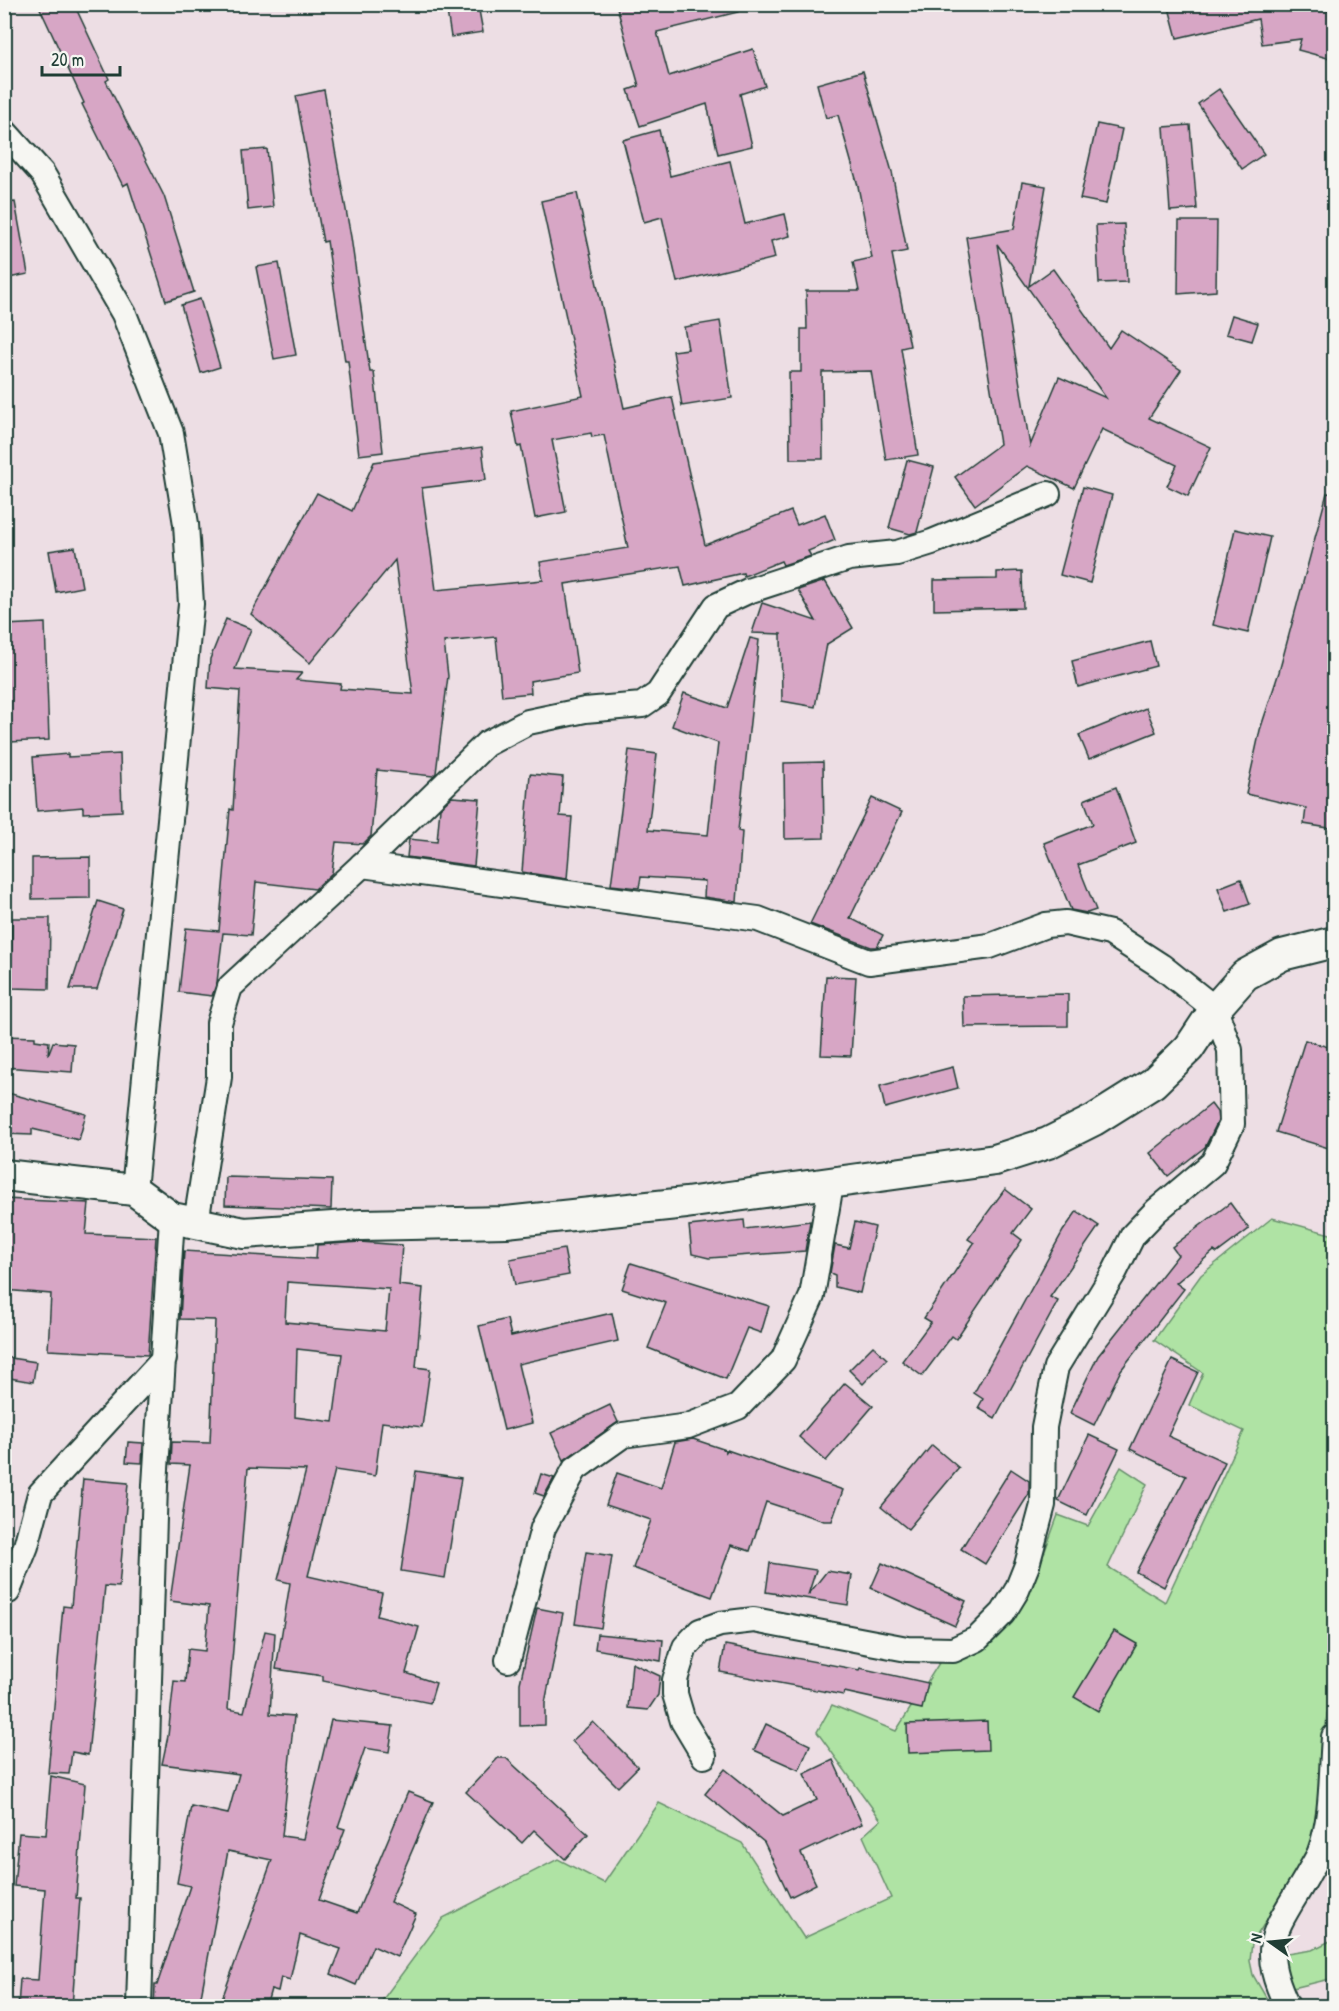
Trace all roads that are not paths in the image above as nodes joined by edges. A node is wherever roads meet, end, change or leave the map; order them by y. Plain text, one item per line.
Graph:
1 (4, 131) edge
2 (1048, 494) dead end
3 (362, 865) junction
4 (1335, 942) edge
5 (1215, 1009) junction
6 (4, 1175) edge
7 (831, 1184) junction
8 (134, 1190) junction
9 (184, 1221) junction
10 (164, 1359) junction
11 (4, 1591) edge
12 (508, 1660) dead end
13 (1335, 1737) edge
14 (704, 1756) dead end
15 (139, 2007) edge
16 (1287, 2007) edge

1 - 8 street
2 - 3 street
3 - 5 street
3 - 9 street
4 - 5 street
5 - 7 street
5 - 14 street
6 - 8 street
7 - 9 street
7 - 12 street
8 - 9 street
9 - 10 street
10 - 11 street
10 - 15 street
13 - 16 street

